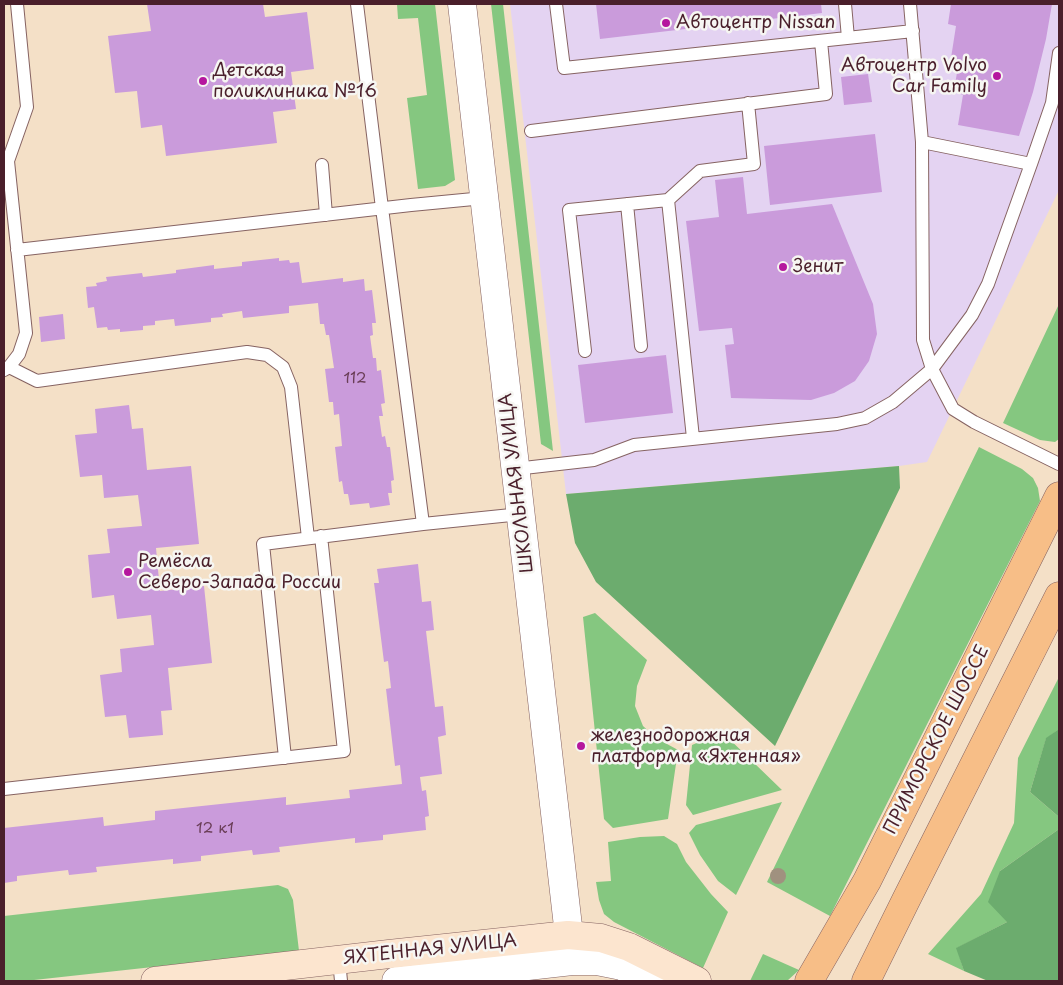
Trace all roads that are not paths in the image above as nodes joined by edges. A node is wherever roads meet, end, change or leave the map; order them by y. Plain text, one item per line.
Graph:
1 (17, 4) edge
2 (357, 4) edge
3 (462, 4) edge
4 (556, 4) edge
5 (845, 4) edge
6 (910, 4) edge
7 (912, 31) junction
8 (848, 38) junction
9 (821, 41) junction
10 (1059, 53) edge
11 (748, 103) junction
12 (1055, 104) edge
13 (531, 130) dead end
14 (922, 142) junction
15 (1031, 164) junction
16 (322, 165) dead end
17 (484, 198) junction
18 (668, 200) junction
19 (627, 204) junction
20 (382, 208) junction
21 (326, 215) junction
22 (17, 250) junction
23 (641, 346) dead end
24 (585, 351) dead end
25 (6, 368) edge
26 (932, 369) junction
27 (693, 438) junction
28 (1059, 464) edge
29 (515, 469) junction
30 (1059, 496) edge
31 (520, 514) junction
32 (423, 524) junction
33 (315, 537) junction
34 (1059, 596) edge
35 (285, 758) junction
36 (4, 789) edge
37 (570, 948) junction
38 (340, 971) edge
39 (155, 981) edge
40 (396, 981) edge
41 (651, 981) edge
42 (697, 981) edge
43 (809, 981) edge
44 (866, 981) edge

1 - 22 lane
2 - 20 lane
3 - 17 street, ШКОЛЬНАЯ УЛИЦА
4 - 9 lane
5 - 8 lane
6 - 7 lane
7 - 8 lane
7 - 14 lane
8 - 9 lane
9 - 11 lane
10 - 12 lane
11 - 13 lane
11 - 18 lane
12 - 15 lane
14 - 15 lane
14 - 26 lane
15 - 26 lane
16 - 21 lane
17 - 20 lane
17 - 29 street, ШКОЛЬНАЯ УЛИЦА
18 - 19 lane
18 - 27 lane
19 - 23 lane
19 - 24 lane
20 - 21 lane
20 - 32 lane
21 - 22 lane
22 - 25 lane
25 - 33 lane
26 - 27 lane
26 - 28 lane
27 - 29 lane
29 - 31 street, ШКОЛЬНАЯ УЛИЦА
30 - 43 main road, ПРИМОРСКОЕ ШОССЕ
31 - 32 lane
31 - 37 street, ШКОЛЬНАЯ УЛИЦА
32 - 33 lane
33 - 35 lane
33 - 35 lane
34 - 44 main road
35 - 36 lane
37 - 38 main road, ЯХТЕННАЯ УЛИЦА
37 - 40 street, ЯХТЕННАЯ УЛИЦА
37 - 41 street, ЯХТЕННАЯ УЛИЦА
37 - 42 main road, ЯХТЕННАЯ УЛИЦА
38 - 39 main road, ЯХТЕННАЯ УЛИЦА

